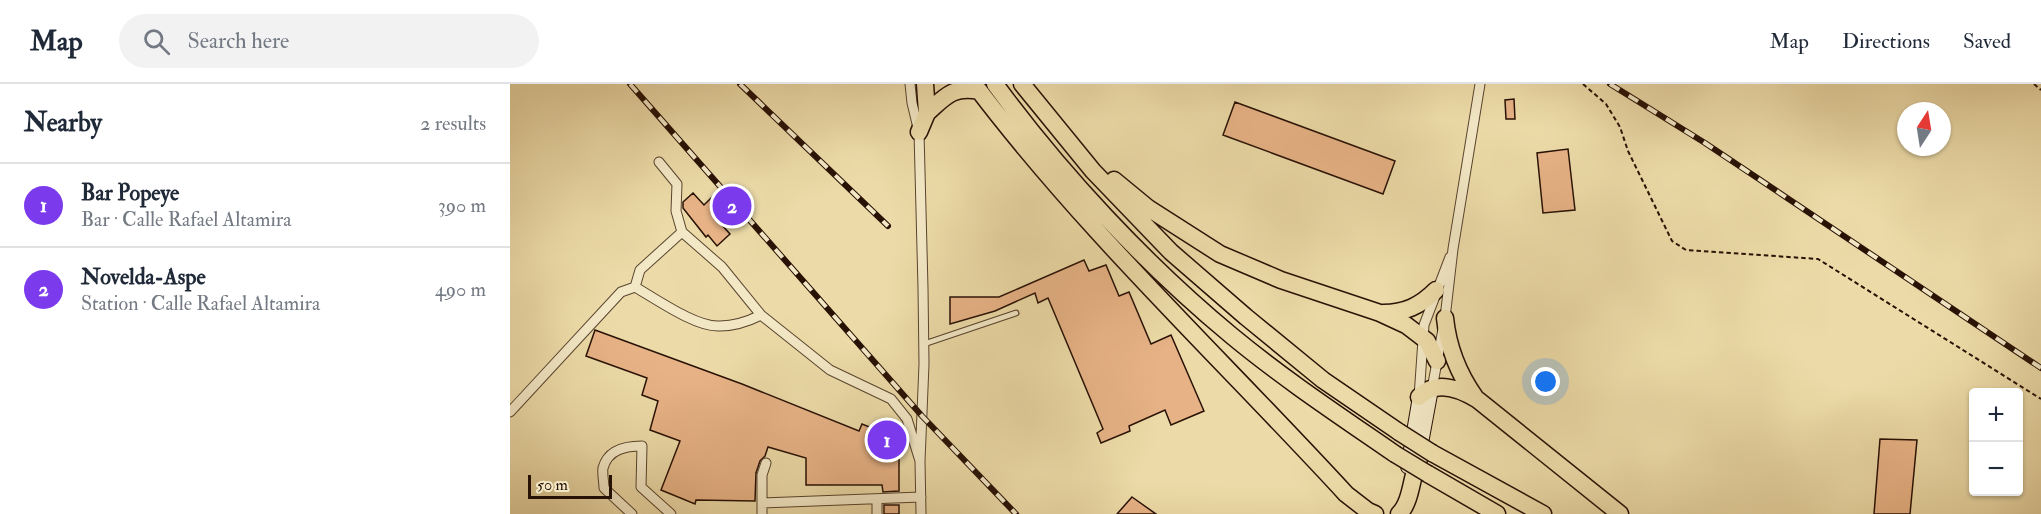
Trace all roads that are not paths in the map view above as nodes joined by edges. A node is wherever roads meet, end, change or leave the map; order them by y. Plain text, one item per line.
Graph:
1 (910, 84) edge
2 (925, 84) edge
3 (995, 84) edge
4 (1022, 84) edge
5 (1480, 84) edge
6 (976, 87) edge
7 (927, 113) junction
8 (919, 132) junction
9 (659, 162) dead end
10 (1093, 171) junction
11 (682, 232) junction
12 (1453, 249) junction
13 (635, 287) junction
14 (1436, 290) junction
15 (1016, 313) dead end
16 (1380, 313) junction
17 (761, 315) junction
18 (1445, 318) junction
19 (1422, 335) junction
20 (924, 344) junction
21 (1437, 362) junction
22 (1425, 393) junction
23 (1478, 400) junction
24 (510, 412) edge
25 (920, 461) junction
26 (1426, 462) junction
27 (766, 463) dead end
28 (1346, 494) junction
29 (921, 497) junction
30 (877, 499) junction
31 (762, 503) junction
32 (632, 514) edge
33 (671, 514) edge
34 (762, 514) edge
35 (877, 514) edge
36 (921, 514) edge
37 (1357, 514) edge
38 (1375, 514) edge
39 (1400, 514) edge
40 (1410, 514) edge
41 (1497, 514) edge
42 (1543, 514) edge
43 (1620, 514) edge

1 - 8 street
2 - 7 highway
3 - 26 highway, bridge
4 - 10 highway
5 - 12 street
6 - 7 highway
6 - 28 highway
7 - 8 highway
8 - 20 street
9 - 11 street
10 - 16 highway
10 - 26 highway, bridge
11 - 13 street
11 - 17 street
12 - 14 street
12 - 18 street
13 - 17 street
13 - 24 street
14 - 16 highway
14 - 19 street
15 - 20 lane
16 - 19 highway
17 - 25 street
18 - 21 street
18 - 23 highway
19 - 21 highway
19 - 22 street
20 - 25 street
21 - 22 street
22 - 23 highway
22 - 26 street
22 - 39 street
23 - 43 highway
25 - 29 street
26 - 39 highway
26 - 40 street
26 - 41 highway
26 - 42 highway
27 - 31 street
28 - 37 highway
28 - 38 highway
29 - 30 street
29 - 36 street
30 - 31 street
30 - 35 street
31 - 34 street
32 - 33 street

